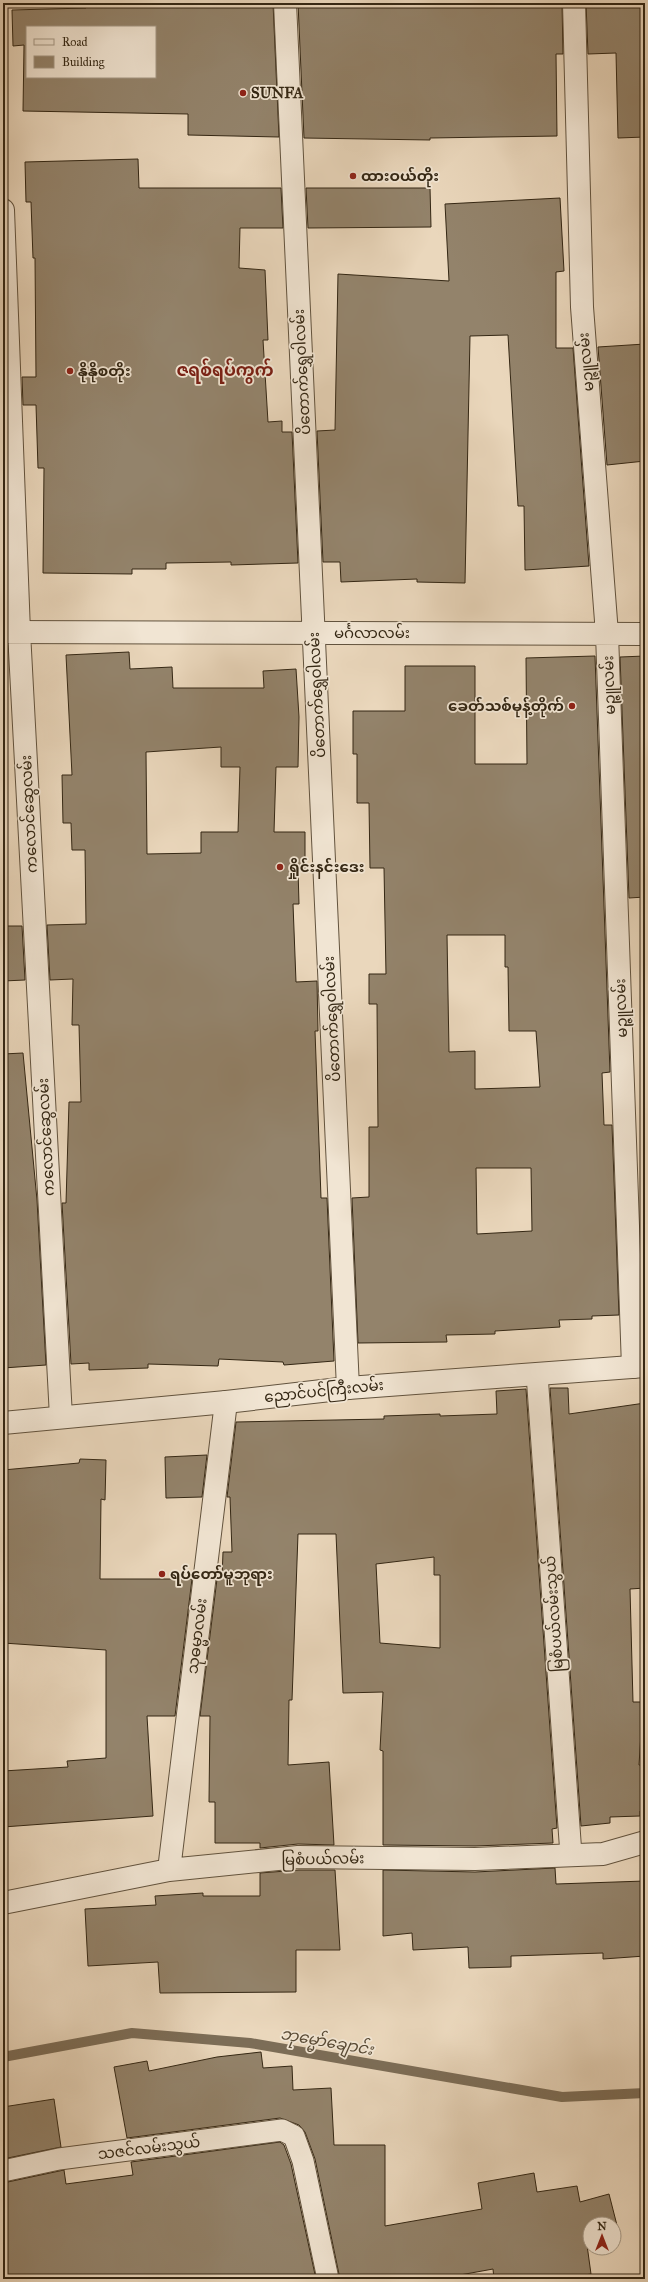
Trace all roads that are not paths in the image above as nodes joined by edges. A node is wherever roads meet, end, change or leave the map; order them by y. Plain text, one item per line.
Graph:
1 (285, 3) edge
2 (574, 3) edge
3 (3, 210) edge
4 (11, 632) edge
5 (314, 632) junction
6 (607, 634) junction
7 (645, 634) edge
8 (639, 1367) edge
9 (537, 1374) junction
10 (348, 1388) junction
11 (226, 1402) junction
12 (61, 1417) junction
13 (3, 1423) edge
14 (645, 1842) edge
15 (571, 1855) junction
16 (169, 1870) junction
17 (3, 1903) edge
18 (3, 2171) edge
19 (328, 2279) edge

1 - 5 street, ပိတောက်ရွှေဝါလမ်း
2 - 6 street, မဉ္ဇူလမ်း
3 - 4 street, ကလောင်ဆွေလမ်း
4 - 5 street, မင်္ဂလာလမ်း
4 - 12 street, ကလောင်ဆွေလမ်း
5 - 6 street, မင်္ဂလာလမ်း
5 - 10 street, ပိတောက်ရွှေဝါလမ်း
6 - 7 street, မင်္ဂလာလမ်း
6 - 8 street, မဉ္ဇူလမ်း
8 - 9 street, ညောင်ပင်ကြီးလမ်း
9 - 10 street, ညောင်ပင်ကြီးလမ်း
9 - 15 lane, မြစံပယ်လမ်းသွယ်
10 - 11 street, ညောင်ပင်ကြီးလမ်း
11 - 12 street, ညောင်ပင်ကြီးလမ်း
11 - 16 street, သုဓမ္မာလမ်း
12 - 13 street, ညောင်ပင်ကြီးလမ်း
14 - 15 street, မြစံပယ်လမ်း
15 - 16 street, မြစံပယ်လမ်း
16 - 17 street, မြစံပယ်လမ်း
18 - 19 lane, သဇင်လမ်းသွယ်

